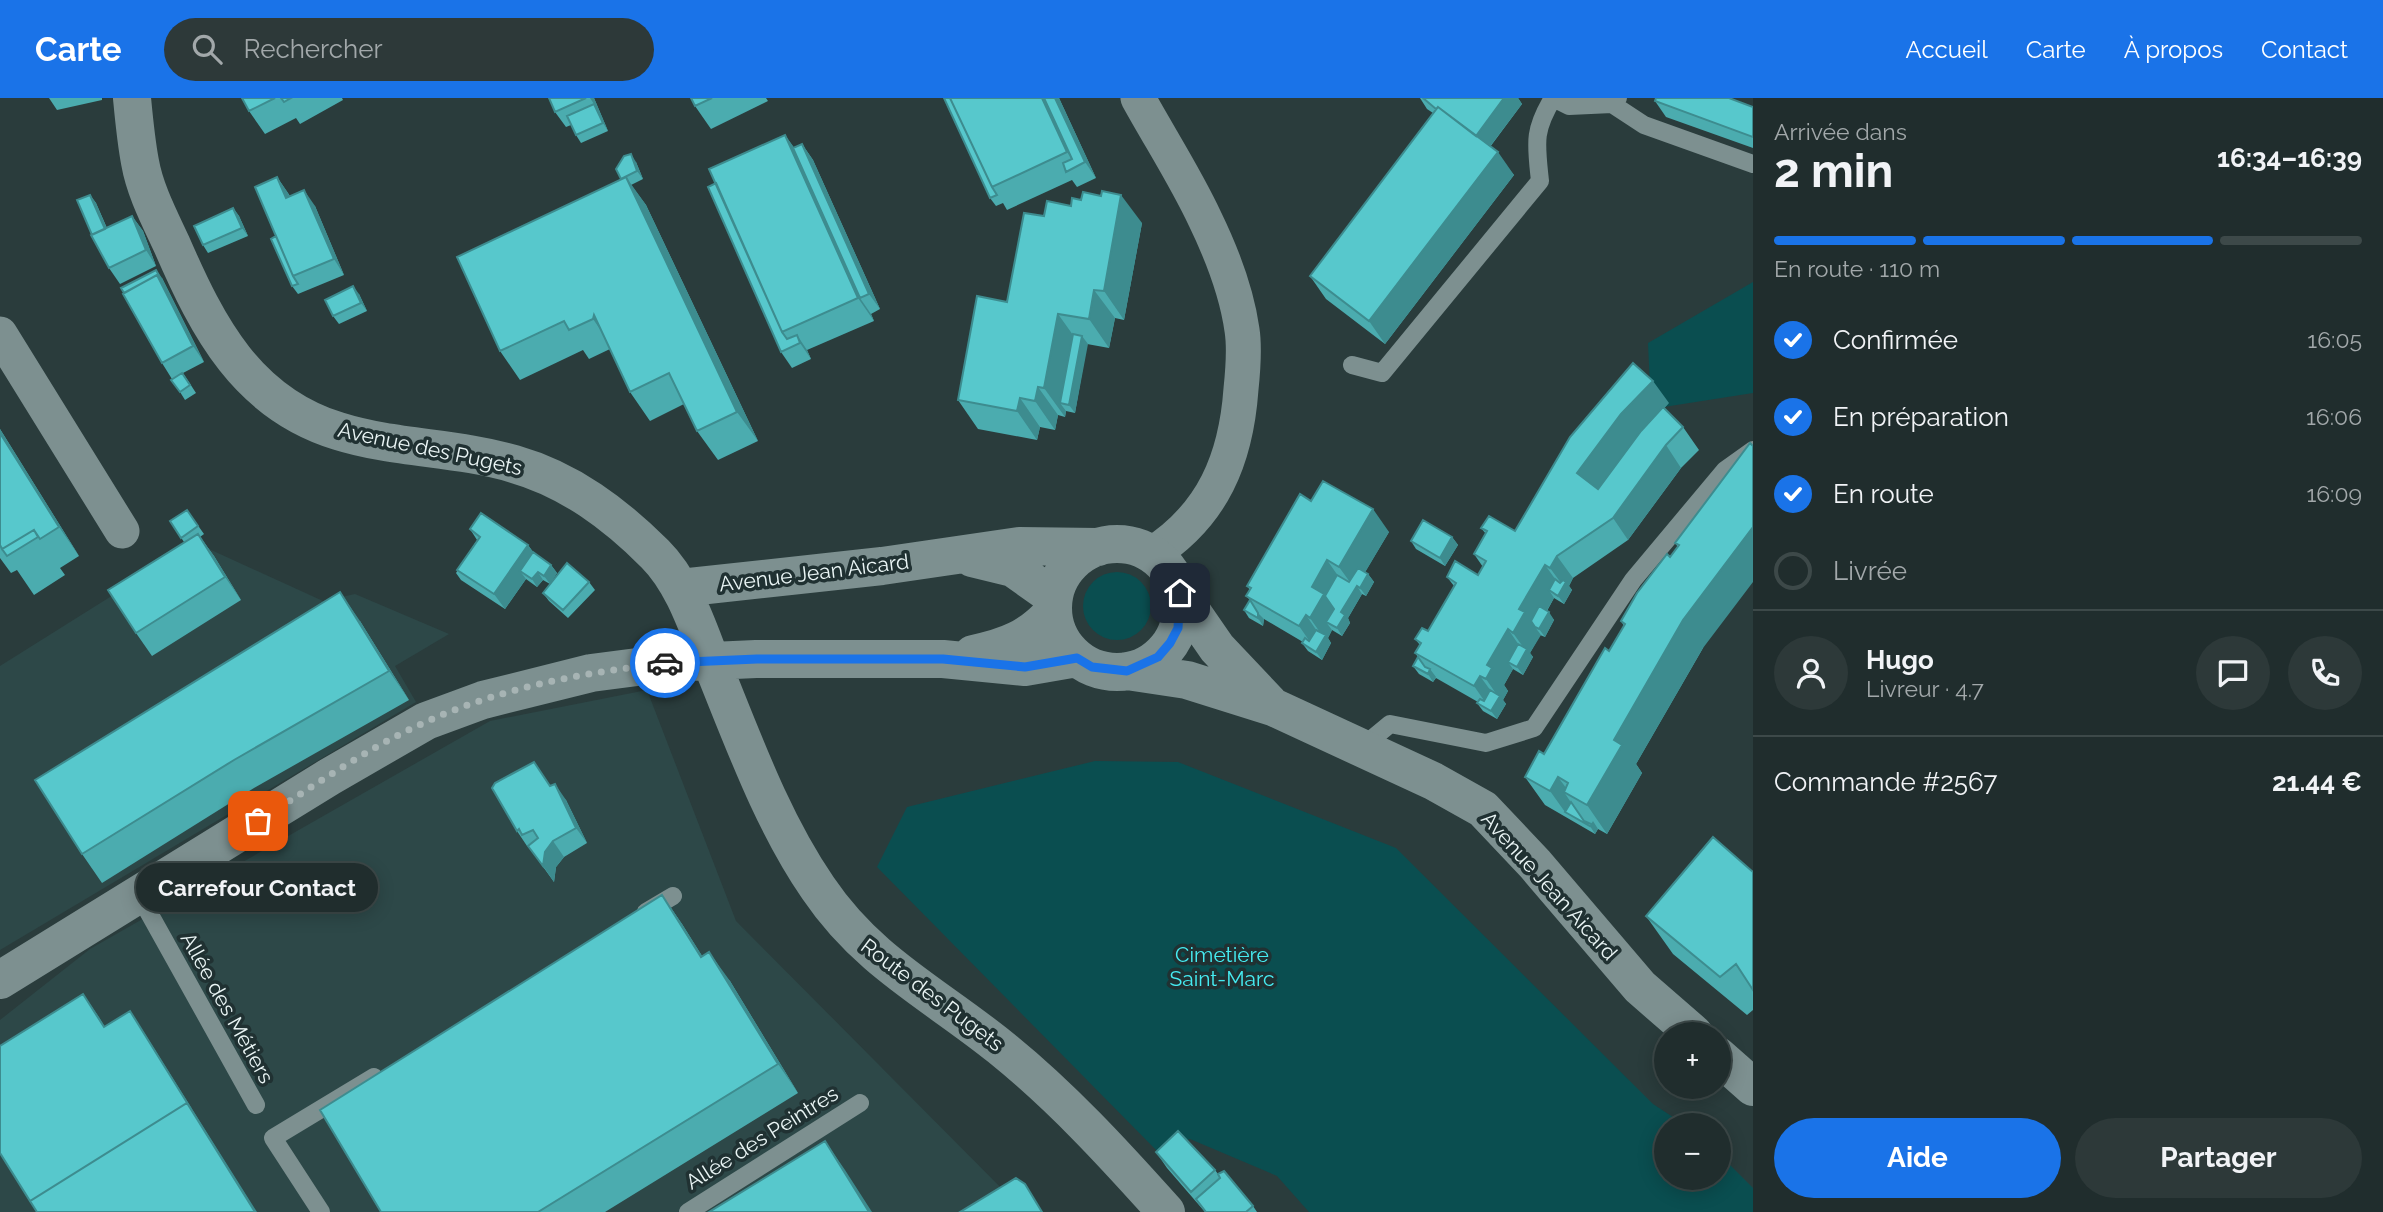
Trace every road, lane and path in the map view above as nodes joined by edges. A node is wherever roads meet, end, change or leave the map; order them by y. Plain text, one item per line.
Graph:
1 (132, 98) edge
2 (1138, 98) edge
3 (1553, 98) edge
4 (1615, 101) edge
5 (1753, 164) edge
6 (0, 334) edge
7 (1352, 365) dead end
8 (1753, 450) edge
9 (121, 531) dead end
10 (1098, 547) junction
11 (1152, 554) junction
12 (948, 556) junction
13 (680, 588) junction
14 (1180, 593) junction
15 (1053, 605) junction
16 (1077, 658) junction
17 (943, 659) junction
18 (1127, 671) junction
19 (1273, 707) junction
20 (1362, 748) junction
21 (139, 895) junction
22 (673, 895) dead end
23 (626, 924) edge
24 (0, 980) edge
25 (1680, 1022) edge
26 (391, 1066) edge
27 (1731, 1068) edge
28 (1753, 1087) edge
29 (860, 1103) dead end
30 (256, 1105) dead end
31 (321, 1212) edge
32 (688, 1212) edge
33 (1166, 1212) edge

1 - 13 street, Avenue des Pugets
2 - 11 street
3 - 4 lane
3 - 7 lane
4 - 5 lane
6 - 9 street
8 - 20 lane
10 - 11 street
10 - 12 street, Avenue Jean Aicard
10 - 15 street
11 - 14 street
12 - 13 street, Avenue Jean Aicard
12 - 15 street, Avenue Jean Aicard
13 - 33 street, Route des Pugets
14 - 18 street
14 - 19 street, Avenue Jean Aicard
15 - 16 street
15 - 17 street
16 - 17 street
16 - 18 street
17 - 21 street
18 - 19 street, Avenue Jean Aicard
19 - 20 street, Avenue Jean Aicard
20 - 25 street, Avenue Jean Aicard
21 - 24 street
21 - 30 lane, Allée des Métiers
22 - 23 lane
26 - 31 lane
27 - 28 street
29 - 32 lane, Allée des Peintres

